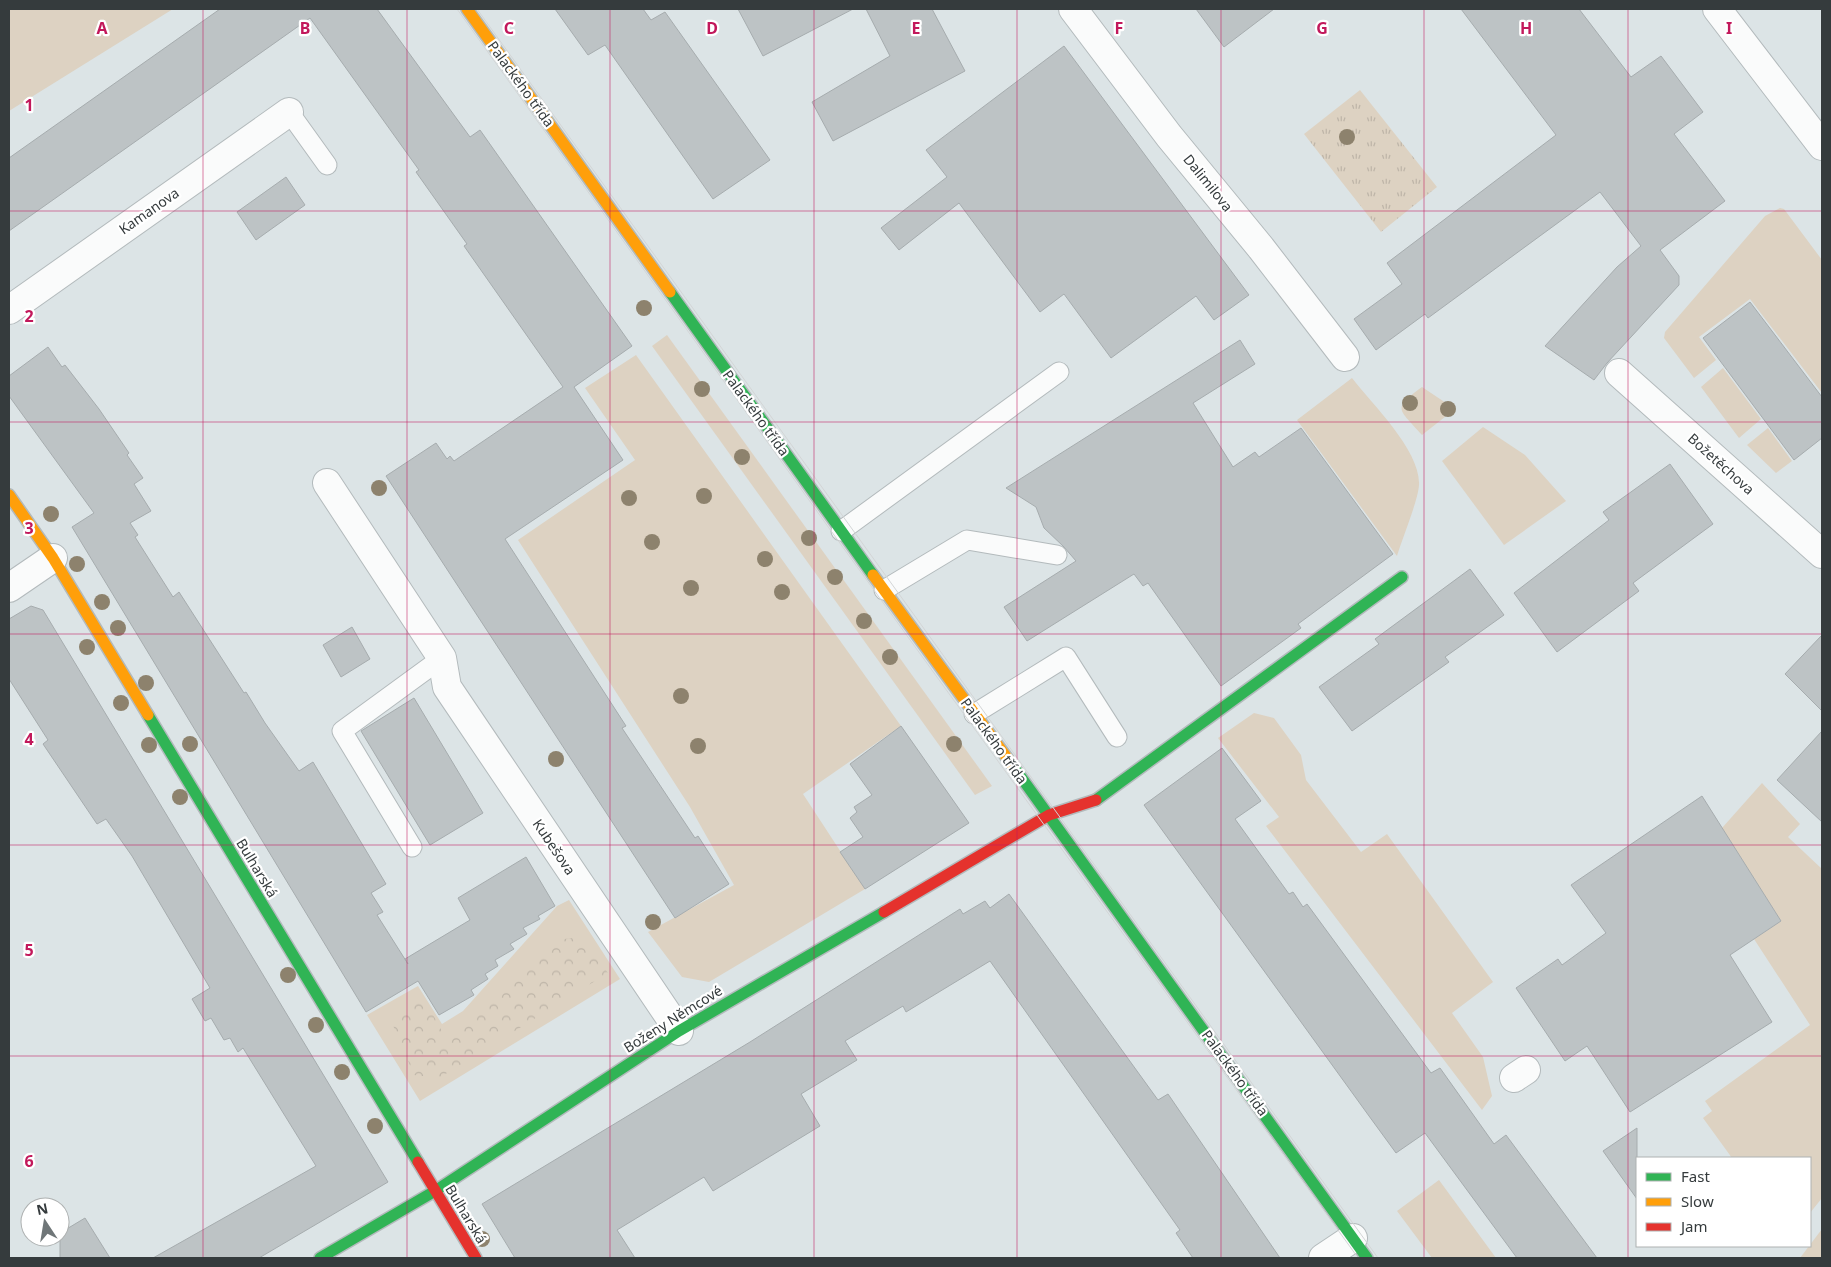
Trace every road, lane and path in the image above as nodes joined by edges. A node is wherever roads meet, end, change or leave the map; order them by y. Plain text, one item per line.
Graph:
1 (467, 9) edge
2 (1073, 9) edge
3 (1717, 9) edge
4 (289, 112) joint
5 (1822, 146) edge
6 (327, 165) dead end
7 (9, 310) edge
8 (1345, 357) dead end
9 (1059, 372) dead end
10 (1619, 373) dead end
11 (327, 483) dead end
12 (9, 495) edge
13 (840, 531) junction
14 (1822, 554) edge
15 (1057, 555) dead end
16 (53, 558) junction
17 (1402, 577) dead end
18 (9, 588) edge
19 (884, 590) junction
20 (442, 658) junction
21 (974, 714) junction
22 (1117, 736) dead end
23 (1049, 815) junction
24 (412, 847) dead end
25 (678, 1031) junction
26 (435, 1191) junction
27 (1359, 1252) edge
28 (320, 1258) edge
29 (476, 1258) edge
30 (1324, 1258) edge

1 - 13 street, Palackého třída
2 - 8 street, Dalimilova
3 - 5 street
4 - 6 lane
4 - 7 street, Kamanova
9 - 13 lane
10 - 14 street, Božetěchova
11 - 20 street, Kubešova
12 - 16 street, Bulharská
13 - 19 street, Palackého třída
15 - 19 lane
16 - 18 street
16 - 26 street, Bulharská
17 - 23 street
19 - 21 street, Palackého třída
20 - 24 lane
20 - 25 street, Kubešova
21 - 22 lane
21 - 23 street, Palackého třída
23 - 25 street, Boženy Němcové
23 - 27 street, Palackého třída
25 - 26 street, Boženy Němcové
26 - 28 street, Boženy Němcové
26 - 29 street, Bulharská
27 - 30 street

